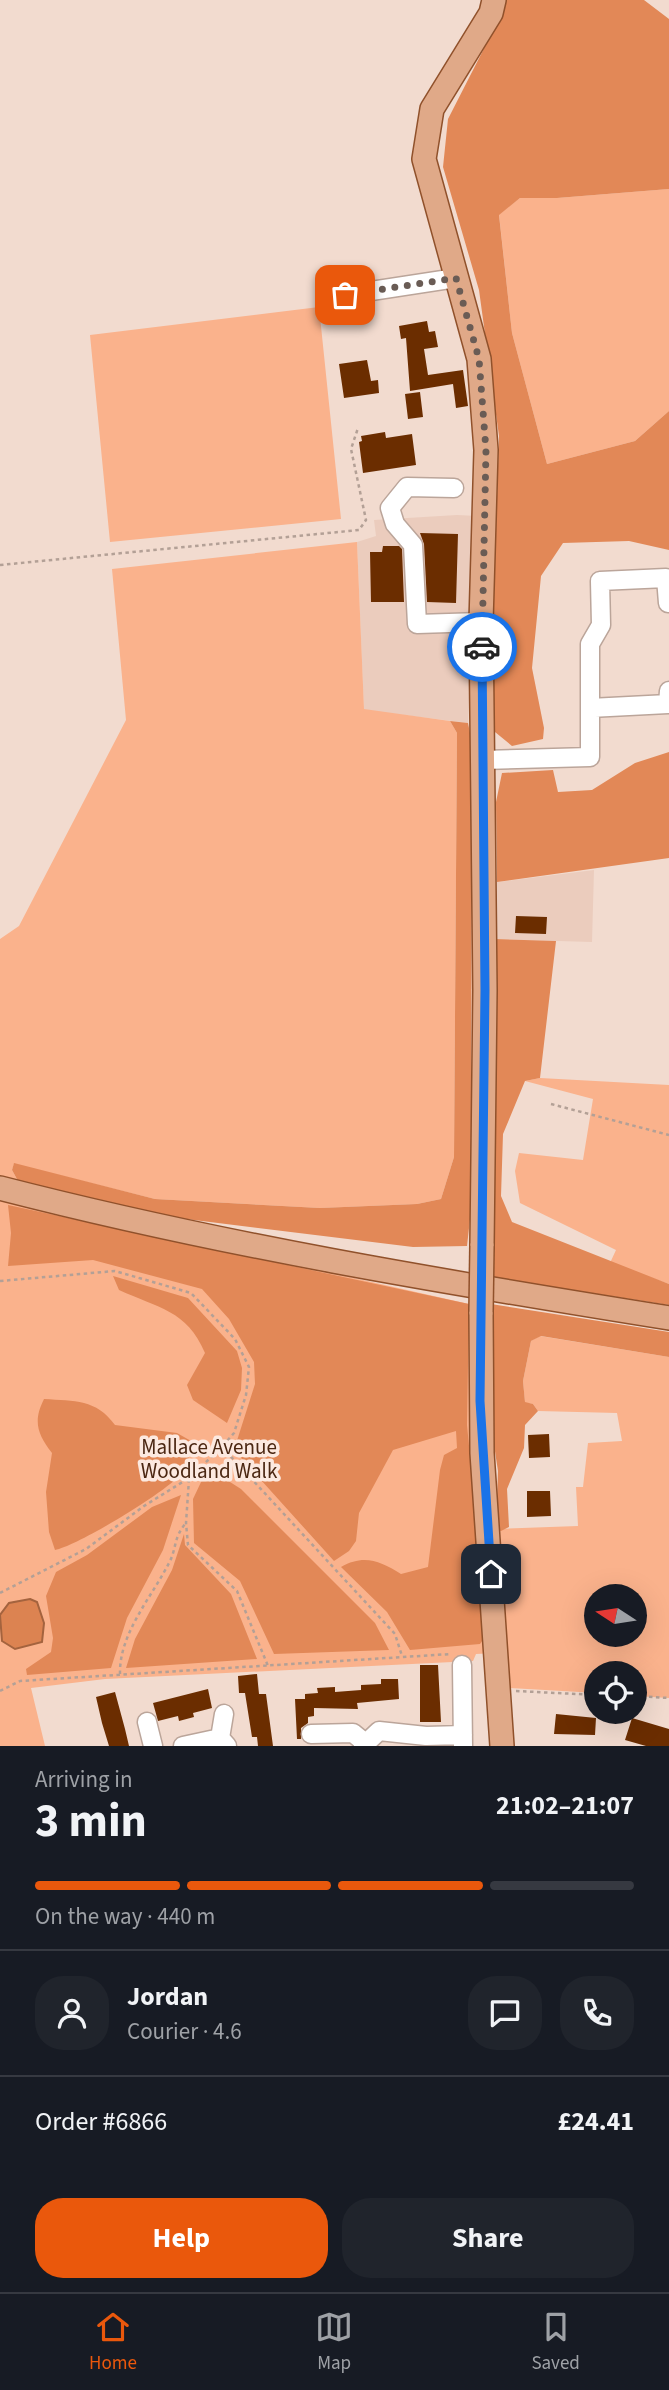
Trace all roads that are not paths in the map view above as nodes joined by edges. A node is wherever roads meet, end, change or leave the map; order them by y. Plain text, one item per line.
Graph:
1 (494, 0) edge
2 (456, 278) junction
3 (345, 295) dead end
4 (454, 488) dead end
5 (668, 603) edge
6 (481, 622) junction
7 (669, 691) edge
8 (590, 708) junction
9 (483, 760) junction
10 (0, 1188) edge
11 (669, 1318) edge
12 (463, 1659) road end
13 (224, 1714) dead end
14 (147, 1722) dead end
15 (311, 1734) dead end
16 (463, 1741) edge
17 (224, 1742) edge
18 (364, 1744) edge
19 (153, 1746) edge
20 (183, 1746) edge
21 (502, 1746) edge

1 - 2 main road
2 - 3 street
2 - 6 main road
4 - 6 street
5 - 8 street
6 - 9 main road
7 - 8 street
8 - 9 street
9 - 21 main road, bridge
10 - 11 main road
12 - 16 street
13 - 17 street
14 - 19 street
15 - 18 street
16 - 18 street
17 - 20 street

